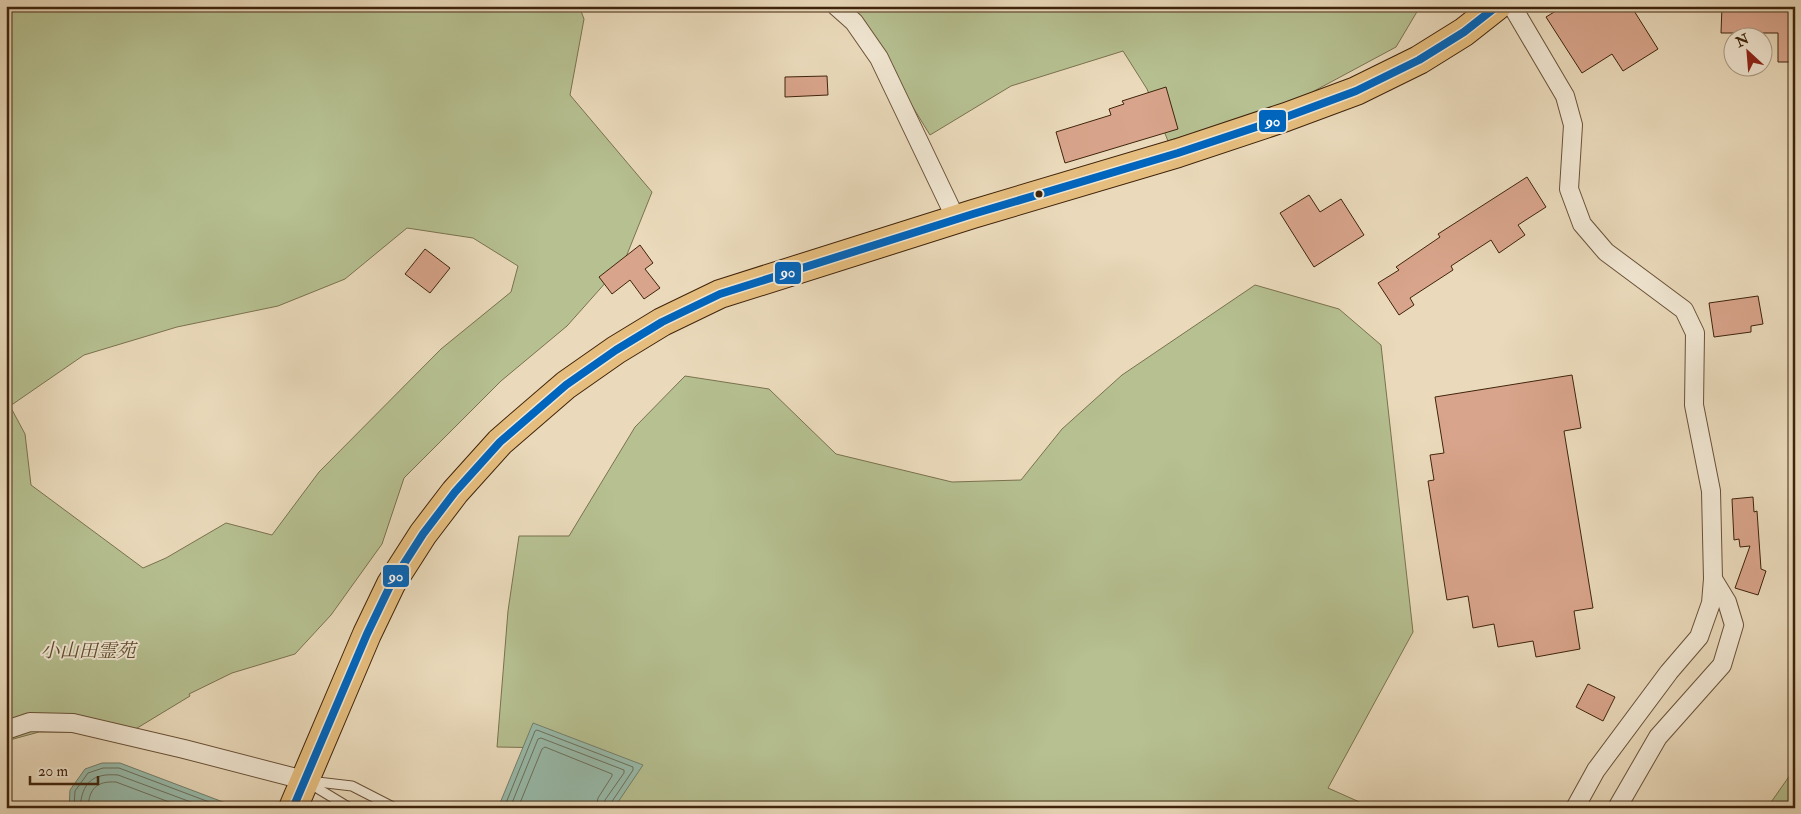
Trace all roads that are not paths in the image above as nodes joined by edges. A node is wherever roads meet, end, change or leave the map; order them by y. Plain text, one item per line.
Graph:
1 (836, 6) edge
2 (1497, 6) edge
3 (1512, 6) edge
4 (956, 219) junction
5 (1713, 579) junction
6 (6, 730) edge
7 (304, 780) junction
8 (293, 808) edge
9 (350, 808) edge
10 (396, 808) edge
11 (1575, 808) edge
12 (1617, 808) edge

1 - 4 street
2 - 4 highway
3 - 5 street
4 - 7 highway
5 - 11 street
5 - 12 street
6 - 7 street
7 - 8 highway
7 - 9 lane
7 - 10 lane

